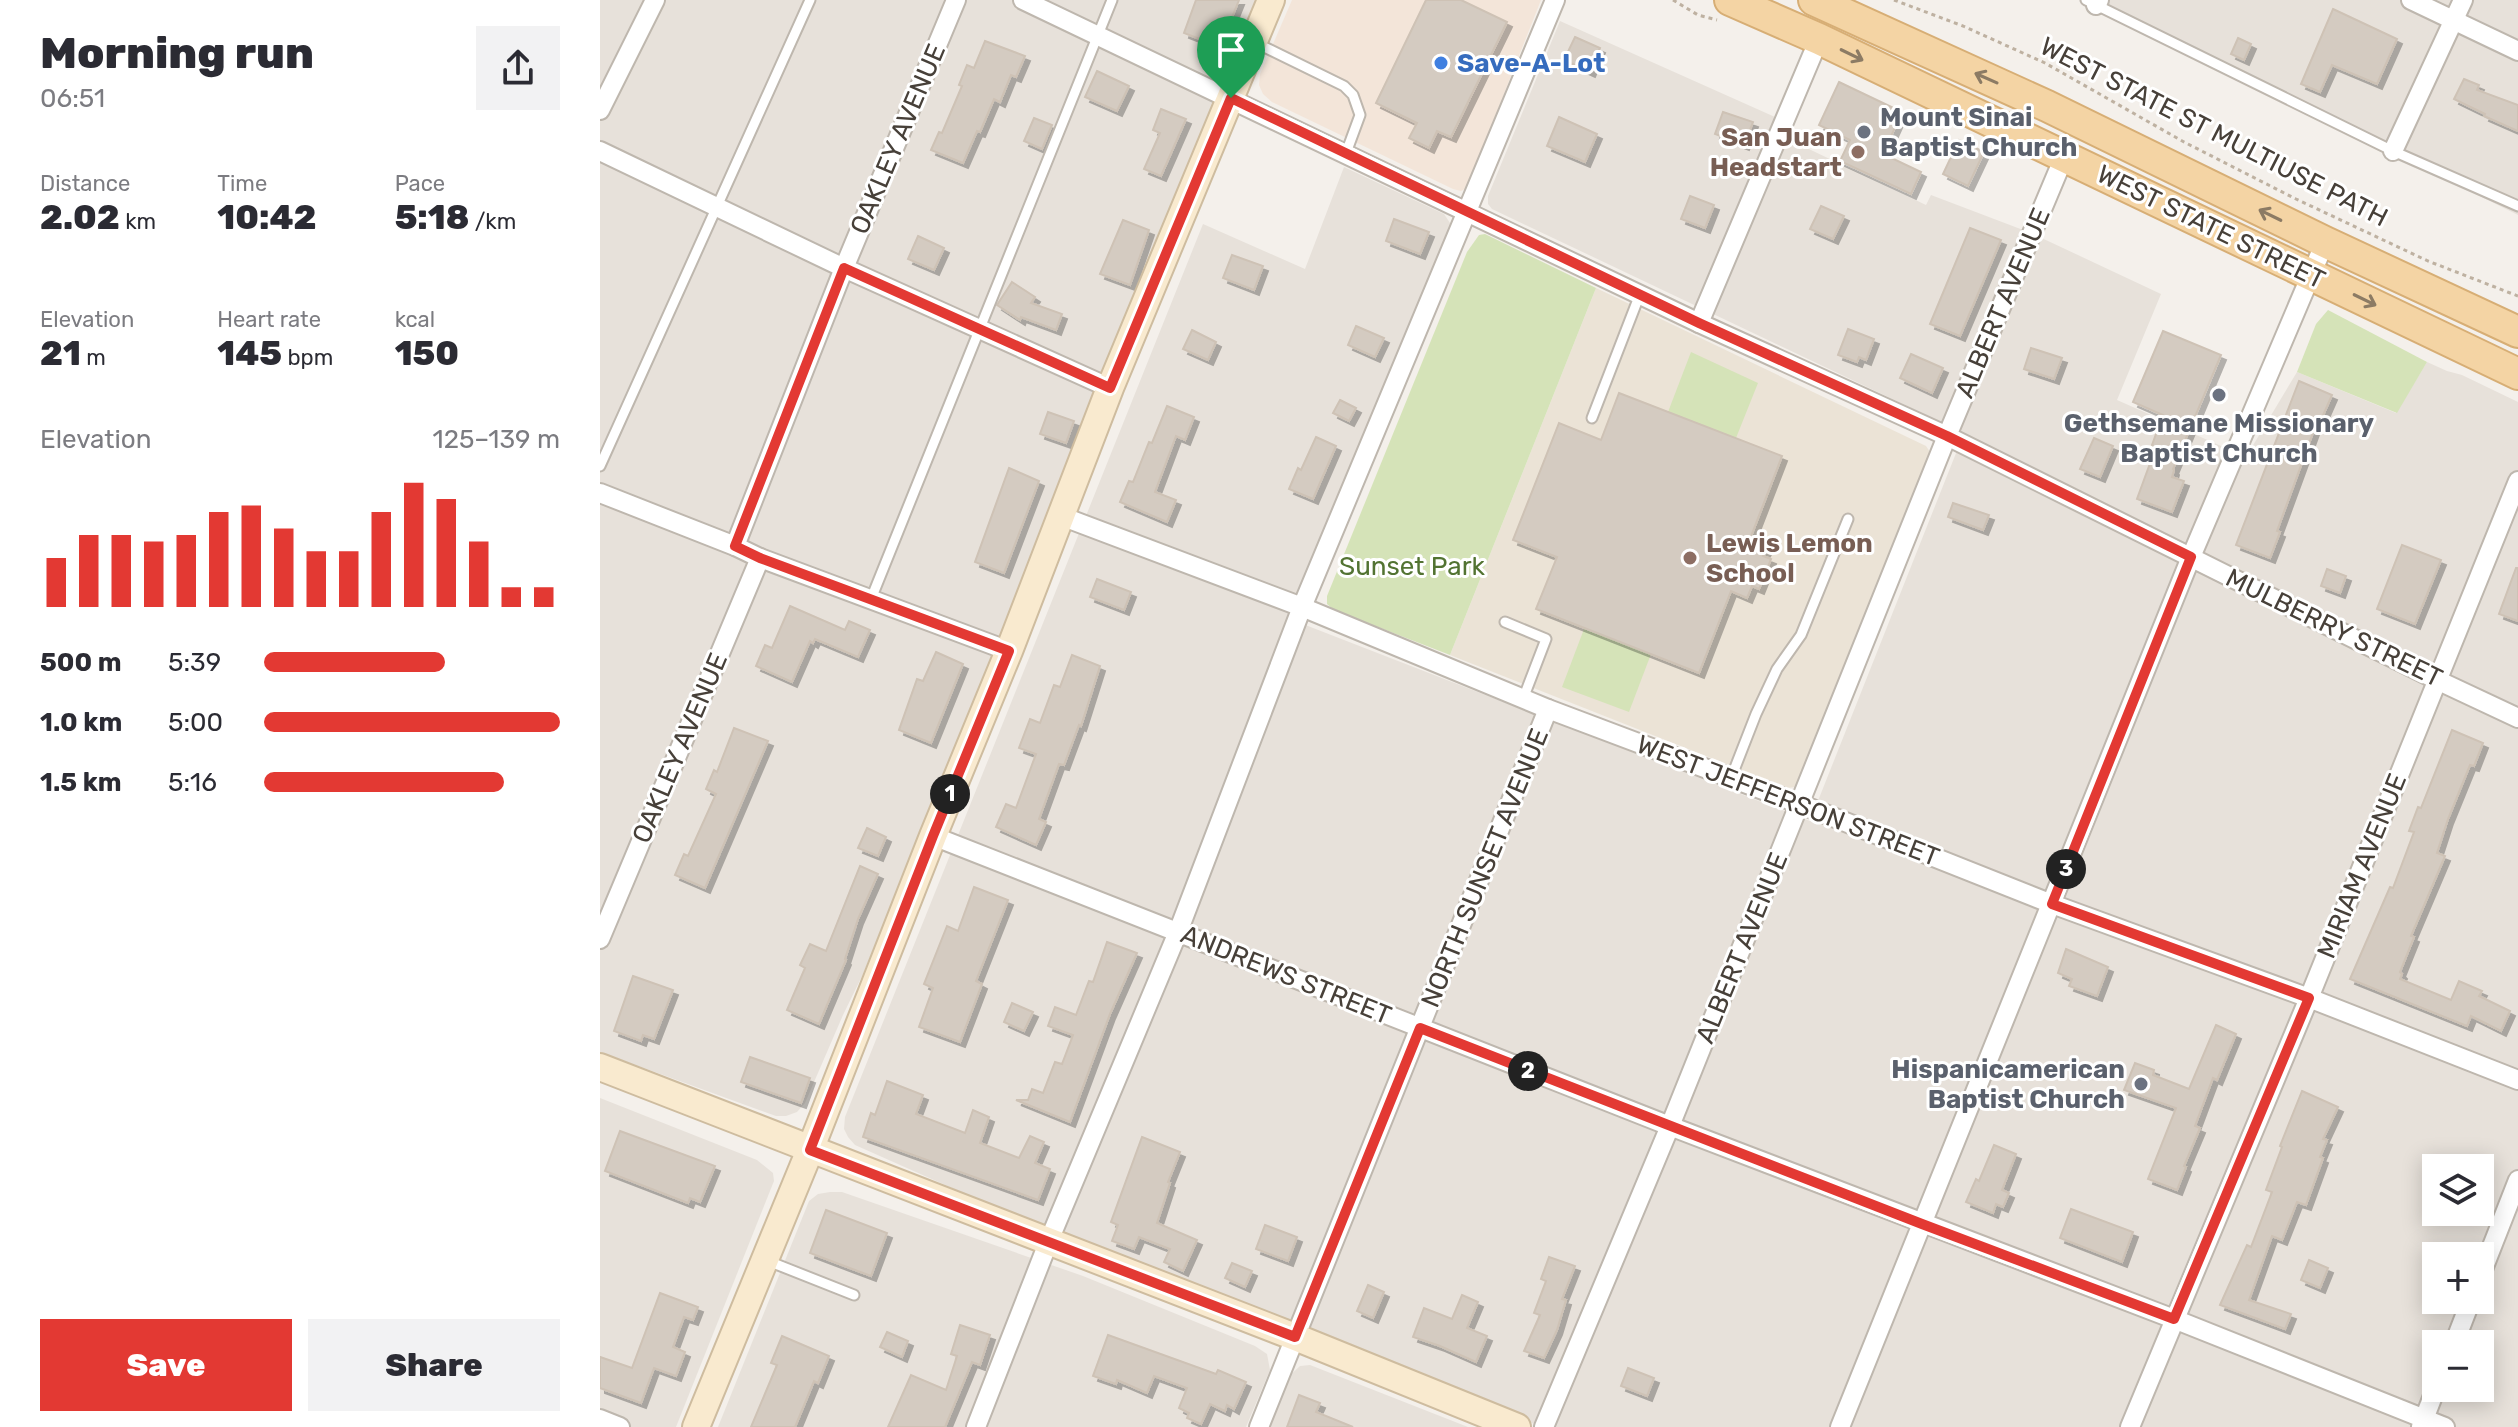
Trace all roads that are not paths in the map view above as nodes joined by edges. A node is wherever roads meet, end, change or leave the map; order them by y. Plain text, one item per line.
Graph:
1 (655, 0) edge
2 (810, 0) edge
3 (956, 0) edge
4 (1023, 0) edge
5 (1112, 0) edge
6 (1271, 0) edge
7 (1730, 0) edge
8 (1814, 0) edge
9 (2411, 0) edge
10 (2463, 0) edge
11 (1548, 2) edge
12 (2094, 2) edge
13 (2453, 20) junction
14 (1098, 35) junction
15 (1819, 39) junction
16 (1254, 42) junction
17 (2518, 51) edge
18 (1231, 98) junction
19 (600, 110) edge
20 (600, 151) edge
21 (2393, 151) junction
22 (1346, 153) junction
23 (2064, 157) junction
24 (2518, 206) edge
25 (718, 208) junction
26 (1467, 211) junction
27 (2325, 242) junction
28 (844, 268) junction
29 (2311, 275) junction
30 (1640, 294) junction
31 (1699, 323) junction
32 (978, 330) junction
33 (2518, 332) edge
34 (2518, 374) edge
35 (1110, 388) junction
36 (1592, 418) dead end
37 (1947, 436) junction
38 (600, 466) edge
39 (2518, 481) edge
40 (600, 493) edge
41 (1061, 516) junction
42 (1848, 519) dead end
43 (735, 546) junction
44 (2191, 557) junction
45 (760, 558) junction
46 (871, 599) junction
47 (1302, 607) junction
48 (1505, 622) dead end
49 (1009, 651) junction
50 (2437, 680) junction
51 (1523, 699) junction
52 (1548, 709) junction
53 (2518, 718) edge
54 (1731, 778) junction
55 (1800, 804) junction
56 (933, 836) junction
57 (2052, 904) junction
58 (1178, 932) junction
59 (600, 939) edge
60 (2309, 998) junction
61 (1420, 1028) junction
62 (600, 1067) edge
63 (2518, 1080) edge
64 (1670, 1126) junction
65 (810, 1150) junction
66 (2518, 1180) edge
67 (1922, 1224) junction
68 (2494, 1242) edge
69 (1048, 1243) junction
70 (765, 1260) junction
71 (854, 1295) dead end
72 (2174, 1319) junction
73 (1295, 1337) junction
74 (2430, 1402) edge
75 (600, 1419) edge
76 (2422, 1423) edge
77 (620, 1427) edge
78 (696, 1427) edge
79 (976, 1427) edge
80 (1259, 1427) edge
81 (1517, 1427) edge
82 (1544, 1427) edge
83 (1840, 1427) edge
84 (2130, 1427) edge
85 (2445, 1427) edge

1 - 19 street
2 - 25 lane
3 - 28 street, OAKLEY AVENUE
4 - 14 street, MULBERRY STREET
5 - 14 lane
6 - 16 main road
7 - 15 main road, WEST STATE STREET
27 -> 8 main road, WEST STATE STREET
9 - 13 street
10 - 13 street
11 - 26 street
12 - 21 lane
13 - 17 street
13 - 21 street
14 - 18 street, MULBERRY STREET
14 - 32 lane
15 -> 23 main road, WEST STATE STREET
15 - 31 street
16 - 18 main road
16 - 22 lane
18 - 22 street, MULBERRY STREET
18 - 35 main road
20 - 25 street
21 - 24 lane
22 - 26 street, MULBERRY STREET
23 - 29 main road, WEST STATE STREET
23 - 37 street, ALBERT AVENUE
25 - 28 street
25 - 38 lane
26 - 30 street, MULBERRY STREET
26 - 47 street
27 - 29 street
27 - 33 main road, WEST STATE STREET
28 - 32 street
28 - 43 street, OAKLEY AVENUE
29 -> 34 main road, WEST STATE STREET
29 - 44 street
30 - 31 street, MULBERRY STREET
30 - 36 lane
31 - 37 street, MULBERRY STREET
32 - 35 street
32 - 46 lane
35 - 41 main road
37 - 44 street, MULBERRY STREET
37 - 55 street, ALBERT AVENUE
39 - 50 street, MIRIAM AVENUE
40 - 43 street
41 - 47 street, WEST JEFFERSON STREET
41 - 49 main road
42 - 54 lane
43 - 45 street
44 - 50 street, MULBERRY STREET
44 - 57 street
45 - 46 street
45 - 59 street, OAKLEY AVENUE
46 - 49 street
47 - 51 street, WEST JEFFERSON STREET
47 - 58 street
48 - 51 lane
49 - 56 main road
50 - 53 street, MULBERRY STREET
50 - 60 street, MIRIAM AVENUE
51 - 52 street, WEST JEFFERSON STREET
52 - 54 street, WEST JEFFERSON STREET
52 - 61 street, NORTH SUNSET AVENUE
54 - 55 street, WEST JEFFERSON STREET
55 - 57 street, WEST JEFFERSON STREET
55 - 64 street, ALBERT AVENUE
56 - 58 street, ANDREWS STREET
56 - 65 main road
57 - 60 street, WEST JEFFERSON STREET
57 - 67 street
58 - 61 street, ANDREWS STREET
58 - 69 street
60 - 63 street, WEST JEFFERSON STREET
60 - 72 street, MIRIAM AVENUE
61 - 64 street, ANDREWS STREET
61 - 73 street, NORTH SUNSET AVENUE
62 - 65 main road
64 - 67 street, ANDREWS STREET
64 - 82 street, ALBERT AVENUE
65 - 69 main road
65 - 70 main road
66 - 68 street
67 - 72 street, ANDREWS STREET
67 - 83 street
69 - 73 main road
69 - 79 street
70 - 71 lane
70 - 78 main road
72 - 76 street, ANDREWS STREET
72 - 84 street, MIRIAM AVENUE
73 - 80 street, NORTH SUNSET AVENUE
73 - 81 main road
74 - 76 street
75 - 77 street
76 - 85 street, ANDREWS STREET

